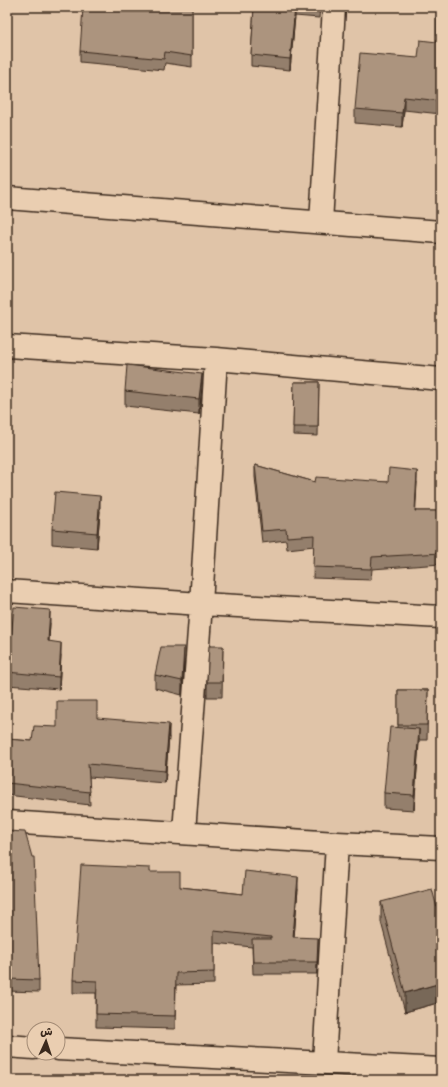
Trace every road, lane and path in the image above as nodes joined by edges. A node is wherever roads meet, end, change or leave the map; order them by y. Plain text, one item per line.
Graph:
1 (334, 7) edge
2 (7, 198) edge
3 (321, 222) junction
4 (441, 232) edge
5 (7, 346) edge
6 (216, 359) junction
7 (441, 379) edge
8 (7, 591) edge
9 (201, 604) junction
10 (441, 617) edge
11 (7, 822) edge
12 (184, 832) junction
13 (337, 843) junction
14 (441, 848) edge
15 (7, 1046) edge
16 (26, 1047) edge
17 (66, 1049) edge
18 (324, 1062) junction
19 (441, 1069) edge

1 - 3 street
2 - 3 street
3 - 4 street
5 - 6 street
6 - 7 street
6 - 9 street
8 - 9 street
9 - 10 street
9 - 12 street
11 - 12 street
12 - 13 street
13 - 14 street
13 - 18 street
15 - 16 street
17 - 18 street
18 - 19 street

